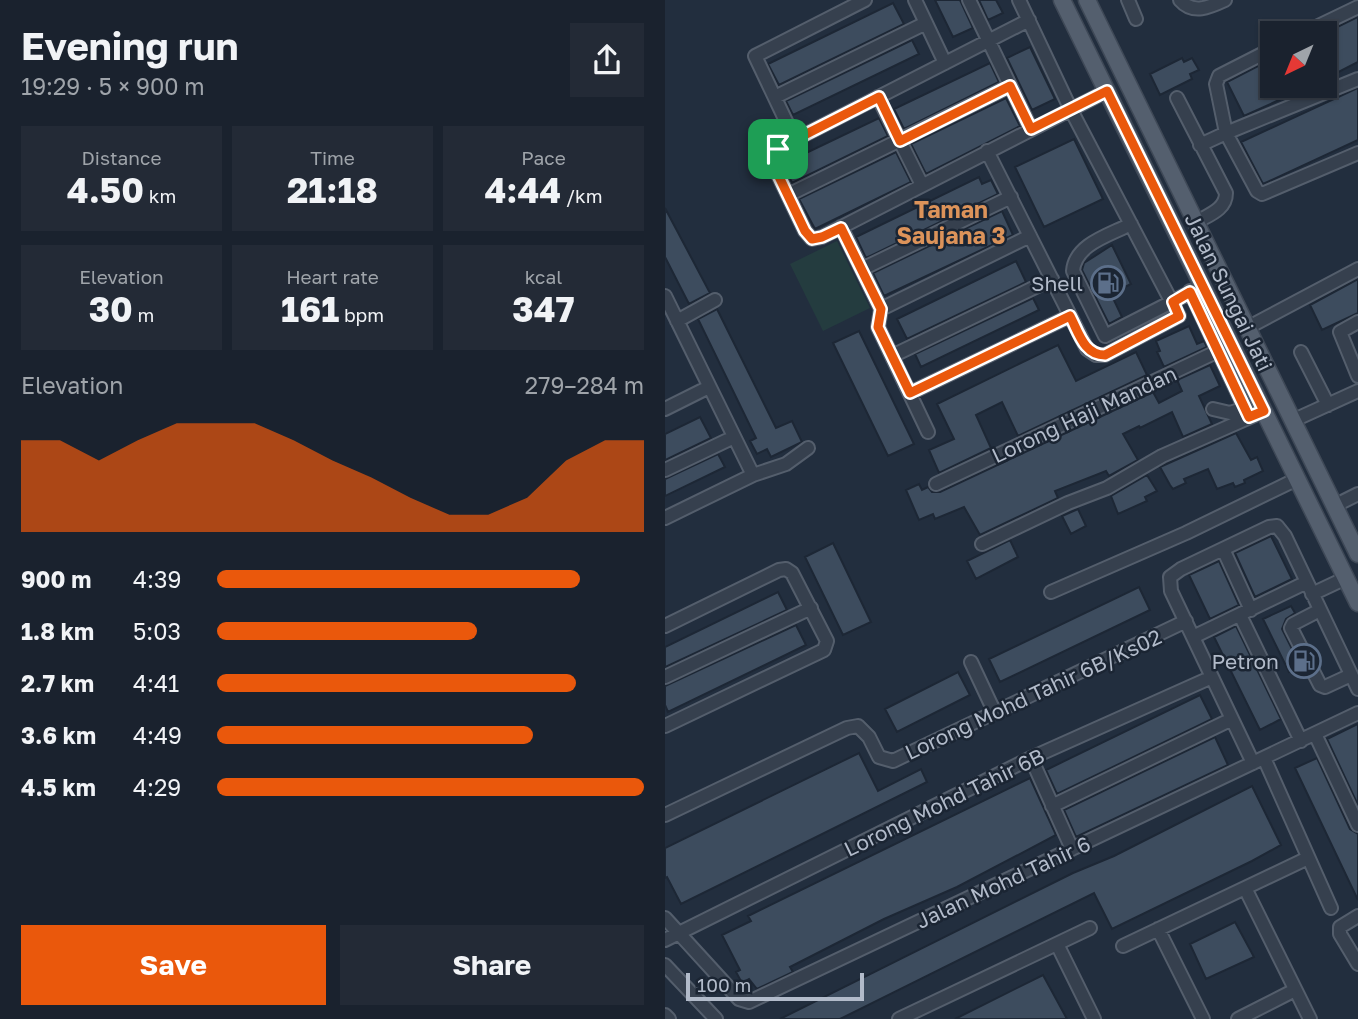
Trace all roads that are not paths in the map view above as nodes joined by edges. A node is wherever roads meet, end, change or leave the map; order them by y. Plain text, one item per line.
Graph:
1 (865, 0) edge
2 (915, 0) edge
3 (969, 0) edge
4 (1019, 0) edge
5 (1062, 0) edge
6 (1087, 0) edge
7 (1128, 0) edge
8 (1180, 0) edge
9 (1225, 0) edge
10 (1358, 6) edge
11 (1136, 19) dead end
12 (1028, 20) junction
13 (1328, 21) edge
14 (926, 23) junction
15 (988, 40) junction
16 (1260, 55) edge
17 (945, 63) junction
18 (1358, 79) edge
19 (1010, 86) junction
20 (1107, 91) junction
21 (775, 97) junction
22 (879, 97) junction
23 (1177, 98) dead end
24 (1070, 110) junction
25 (1031, 129) junction
26 (1226, 133) junction
27 (795, 140) junction
28 (900, 141) junction
29 (1200, 145) junction
30 (988, 151) junction
31 (1358, 153) edge
32 (922, 185) junction
33 (787, 195) junction
34 (1011, 197) junction
35 (1195, 223) junction
36 (1131, 224) junction
37 (841, 228) junction
38 (1030, 236) junction
39 (862, 269) junction
40 (1358, 269) edge
41 (1052, 279) junction
42 (1196, 289) junction
43 (665, 296) edge
44 (715, 300) dead end
45 (1173, 302) junction
46 (881, 309) junction
47 (1070, 316) junction
48 (677, 321) junction
49 (1358, 321) edge
50 (1247, 328) junction
51 (1224, 348) junction
52 (1301, 352) dead end
53 (892, 356) junction
54 (1358, 376) edge
55 (709, 387) junction
56 (1358, 391) edge
57 (910, 393) junction
58 (1328, 405) junction
59 (665, 409) edge
60 (1213, 409) dead end
61 (1252, 412) junction
62 (1292, 421) junction
63 (928, 432) dead end
64 (734, 437) junction
65 (808, 449) dead end
66 (665, 470) edge
67 (753, 475) junction
68 (1297, 479) junction
69 (936, 484) dead end
70 (1358, 494) edge
71 (1335, 506) junction
72 (665, 518) edge
73 (982, 544) dead end
74 (1223, 549) junction
75 (1358, 554) edge
76 (1346, 578) junction
77 (1310, 588) junction
78 (1051, 592) dead end
79 (1358, 603) edge
80 (811, 608) junction
81 (1321, 610) junction
82 (1246, 612) junction
83 (1185, 621) junction
84 (665, 625) edge
85 (1193, 637) junction
86 (971, 662) dead end
87 (1351, 675) junction
88 (665, 677) edge
89 (1212, 677) junction
90 (1358, 689) edge
91 (994, 711) junction
92 (1358, 713) edge
93 (1232, 719) junction
94 (667, 721) edge
95 (1315, 734) junction
96 (1301, 741) junction
97 (1031, 758) junction
98 (1258, 761) junction
99 (1052, 806) junction
100 (665, 815) edge
101 (1358, 825) edge
102 (1072, 849) junction
103 (1308, 858) junction
104 (1245, 888) junction
105 (1331, 908) dead end
106 (1358, 916) edge
107 (665, 918) edge
108 (1090, 928) dead end
109 (1158, 929) junction
110 (678, 932) junction
111 (665, 940) edge
112 (1057, 944) junction
113 (1122, 946) dead end
114 (1358, 964) edge
115 (666, 967) edge
116 (1295, 990) junction
117 (665, 1015) edge
118 (1247, 1017) edge
119 (669, 1019) edge
120 (716, 1019) edge
121 (899, 1019) edge
122 (1094, 1019) edge
123 (1203, 1019) edge
124 (1310, 1019) edge

1 - 21 street
2 - 14 street
3 - 15 street
4 - 12 street
5 - 20 main road, Jalan Sungai Jati
6 - 35 main road, Jalan Sungai Jati
7 - 11 street
8 - 9 street
10 - 13 street
12 - 15 street
12 - 24 street
14 - 17 street
14 - 21 street
15 - 17 street
15 - 19 street
16 - 26 street
17 - 22 street
18 - 26 street
19 - 25 street
19 - 28 street
20 - 24 street
20 - 42 main road, Jalan Sungai Jati
21 - 27 street
22 - 27 street
22 - 28 street
23 - 29 street
24 - 25 street
24 - 36 street
25 - 30 street
26 - 29 street
26 - 31 street
27 - 33 street
28 - 32 street
28 - 33 street
29 - 35 street
30 - 32 street
30 - 34 street
32 - 37 street
33 - 37 street
34 - 38 street
34 - 39 street
35 - 50 main road, Jalan Sungai Jati
36 - 45 street
36 - 45 street
37 - 39 street
38 - 41 street
38 - 46 street
39 - 46 street
40 - 50 street
41 - 47 street
41 - 53 street
42 - 45 street
42 - 51 main road, Jalan Sungai Jati
43 - 48 street
44 - 48 street
45 - 47 street
46 - 53 street
47 - 57 street
48 - 55 street
49 - 54 street
50 - 62 main road, Jalan Sungai Jati
51 - 61 main road, Jalan Sungai Jati
51 - 69 street, Lorong Haji Mandan
52 - 58 street
53 - 57 street
55 - 59 street
55 - 64 street
56 - 58 street
57 - 63 street
58 - 62 street
60 - 61 street
61 - 68 main road, Jalan Sungai Jati
61 - 73 street
62 - 71 main road, Jalan Sungai Jati
64 - 66 street
64 - 67 street
65 - 67 street
67 - 72 street
68 - 76 main road, Jalan Sungai Jati
68 - 78 street
70 - 71 street
71 - 75 main road, Jalan Sungai Jati
74 - 77 street
74 - 82 street
74 - 83 street
76 - 77 street
76 - 79 main road, Jalan Sungai Jati
77 - 81 street
77 - 82 street
80 - 84 street
80 - 88 street
80 - 94 street
81 - 87 street
81 - 87 street
82 - 85 street
82 - 96 street
83 - 85 street
83 - 91 street, Lorong Mohd Tahir 6B/Ks02
85 - 89 street
86 - 91 street
87 - 90 street
89 - 93 street
89 - 97 street, Lorong Mohd Tahir 6B
91 - 100 street, Lorong Mohd Tahir 6B/Ks02
92 - 95 street, Jalan Mohd Tahir 6
93 - 98 street
93 - 99 street
95 - 96 street, Jalan Mohd Tahir 6
95 - 101 street
96 - 98 street, Jalan Mohd Tahir 6
97 - 99 street
97 - 110 street, Lorong Mohd Tahir 6B
98 - 102 street, Jalan Mohd Tahir 6
98 - 103 street
99 - 102 street
102 - 110 street, Jalan Mohd Tahir 6
103 - 104 street
103 - 105 street
104 - 109 street
104 - 116 street
106 - 114 street
107 - 110 street
108 - 112 street
109 - 113 street
109 - 123 street
110 - 111 street, Lorong Mohd Tahir 6B
112 - 121 street
112 - 122 street
115 - 120 street
116 - 118 street
116 - 124 street
117 - 119 street

